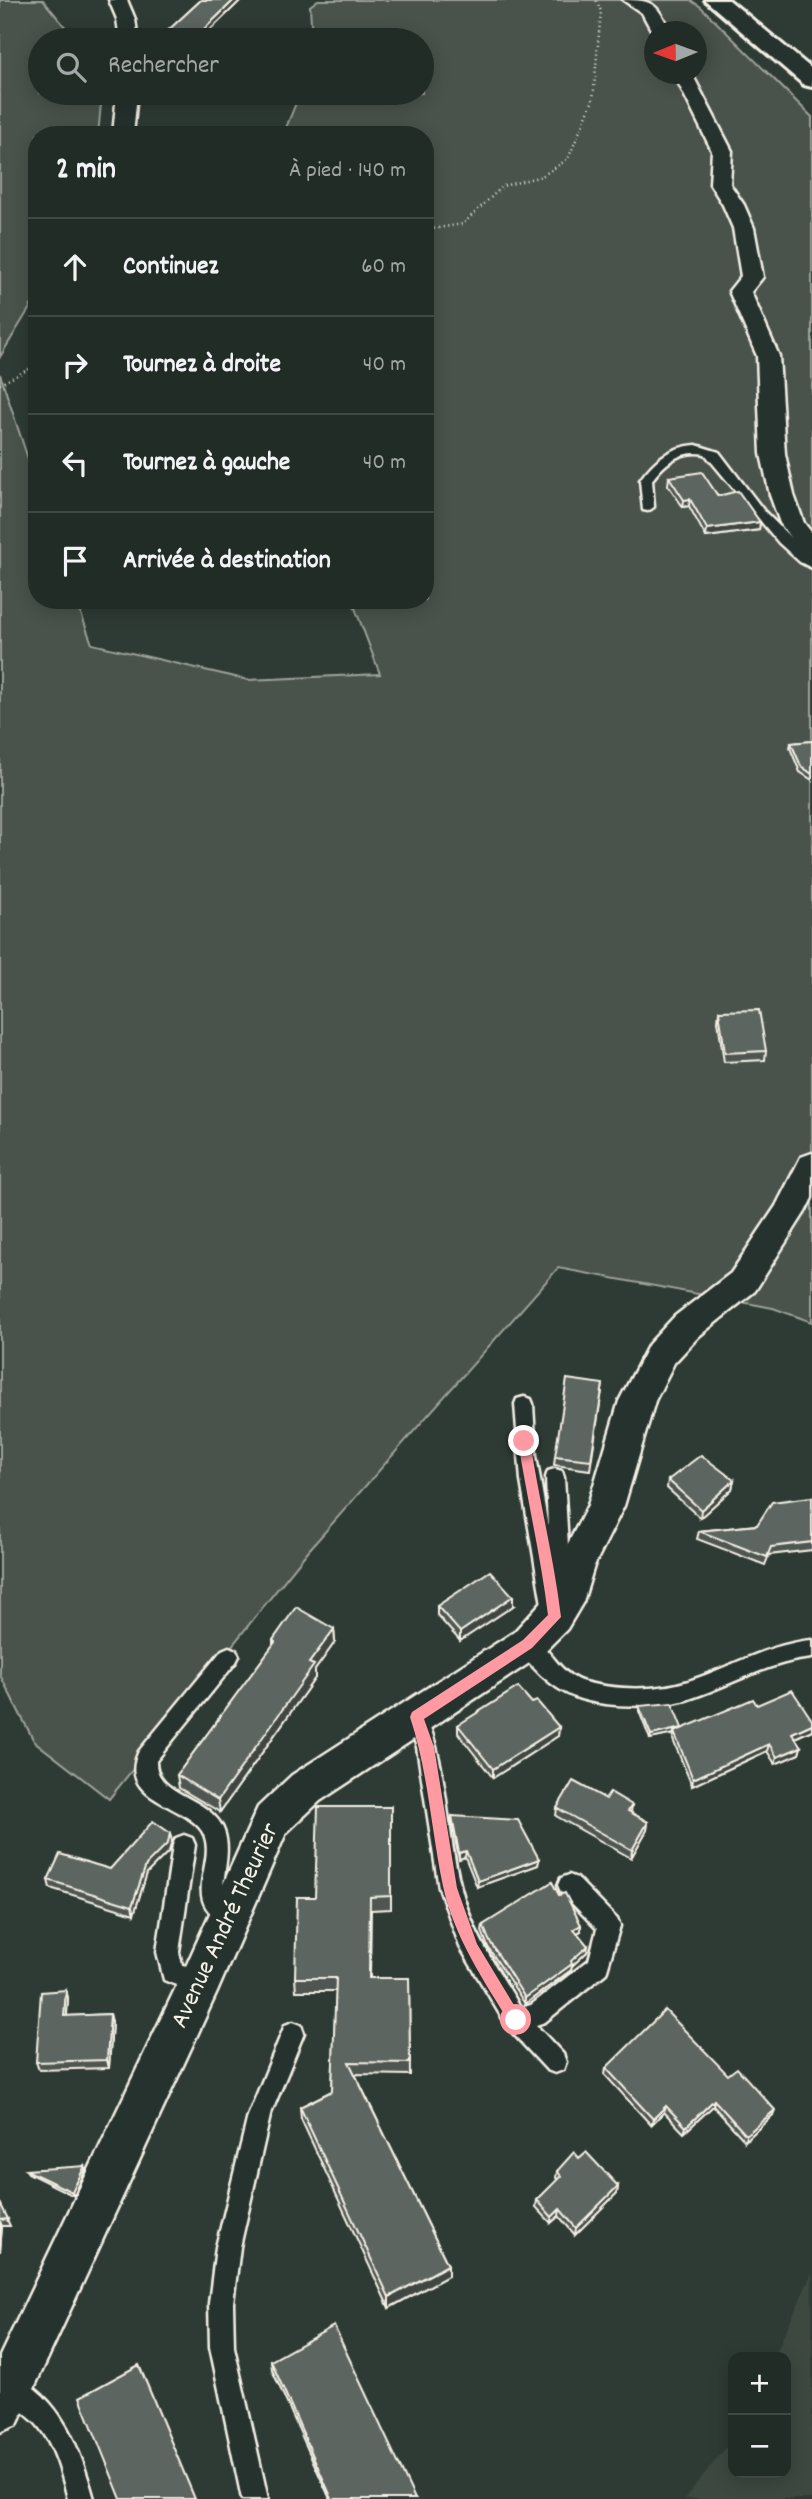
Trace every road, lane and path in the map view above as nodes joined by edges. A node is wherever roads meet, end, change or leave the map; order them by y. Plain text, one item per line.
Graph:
1 (118, 0) edge
2 (596, 0) edge
3 (632, 0) edge
4 (716, 0) edge
5 (656, 21) edge
6 (127, 28) edge
7 (812, 80) edge
8 (689, 84) edge
9 (126, 105) edge
10 (124, 126) edge
11 (434, 229) edge
12 (28, 370) edge
13 (0, 384) edge
14 (648, 507) dead end
15 (811, 554) edge
16 (812, 1165) edge
17 (524, 1404) dead end
18 (555, 1477) dead end
19 (550, 1576) junction
20 (541, 1630) junction
21 (812, 1649) edge
22 (229, 1656) dead end
23 (416, 1717) junction
24 (184, 1845) dead end
25 (569, 1885) dead end
26 (231, 1915) junction
27 (202, 1978) junction
28 (516, 2020) junction
29 (293, 2033) dead end
30 (555, 2062) dead end
31 (5, 2398) edge
32 (81, 2499) edge
33 (254, 2499) edge

1 - 6 street
2 - 11 path
3 - 5 street
4 - 7 highway
8 - 15 street
9 - 10 street
12 - 13 path
14 - 15 lane
16 - 20 street
17 - 19 lane
18 - 19 lane
19 - 20 lane
20 - 21 lane
20 - 23 street, Avenue André Theurier
22 - 26 lane
23 - 26 street, Avenue André Theurier
23 - 28 lane
24 - 27 lane
25 - 28 lane
26 - 27 street, Avenue André Theurier
27 - 31 street, Avenue André Theurier
28 - 30 lane
29 - 33 lane
31 - 32 lane

